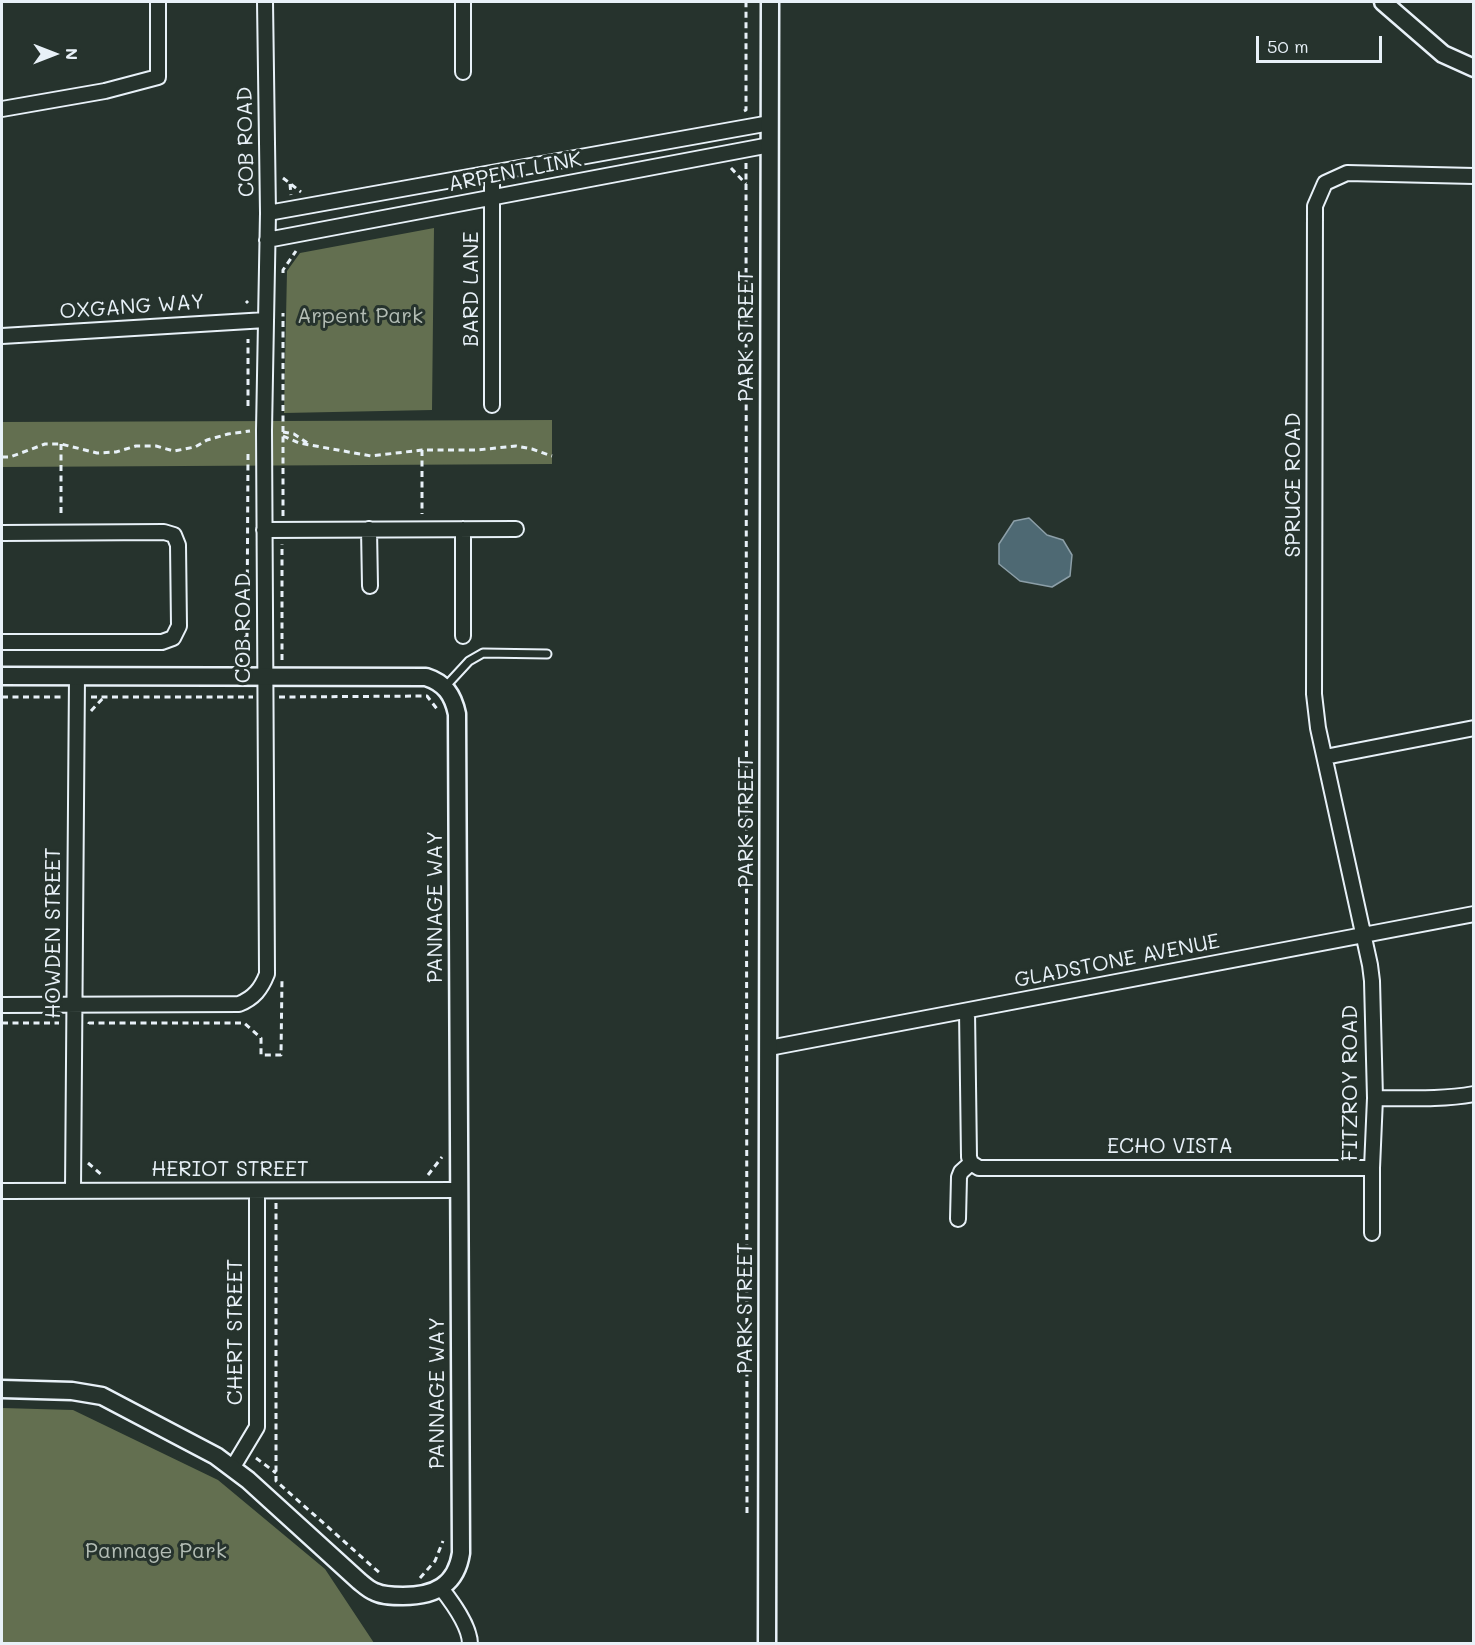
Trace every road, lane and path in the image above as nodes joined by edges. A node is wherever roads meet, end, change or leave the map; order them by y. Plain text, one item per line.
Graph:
1 (158, 2) edge
2 (265, 2) edge
3 (463, 2) edge
4 (746, 2) edge
5 (770, 2) edge
6 (1383, 2) edge
7 (1473, 68) edge
8 (463, 72) dead end
9 (2, 109) edge
10 (746, 110) junction
11 (735, 112) dead end
12 (770, 123) junction
13 (746, 127) junction
14 (770, 145) junction
15 (746, 149) junction
16 (278, 173) dead end
17 (492, 173) junction
18 (1473, 176) edge
19 (290, 184) junction
20 (300, 192) dead end
21 (493, 198) junction
22 (293, 208) junction
23 (268, 213) junction
24 (297, 235) junction
25 (267, 240) junction
26 (283, 282) dead end
27 (283, 305) dead end
28 (266, 320) junction
29 (2, 336) edge
30 (248, 339) dead end
31 (492, 405) dead end
32 (248, 406) dead end
33 (248, 422) dead end
34 (264, 430) junction
35 (248, 431) junction
36 (283, 434) junction
37 (62, 444) junction
38 (309, 444) junction
39 (248, 453) dead end
40 (552, 456) dead end
41 (2, 457) edge
42 (369, 529) junction
43 (463, 529) junction
44 (516, 529) dead end
45 (264, 530) junction
46 (282, 530) junction
47 (2, 533) edge
48 (62, 533) junction
49 (370, 586) dead end
50 (463, 636) dead end
51 (2, 642) edge
52 (546, 654) dead end
53 (2, 676) edge
54 (76, 676) junction
55 (257, 676) junction
56 (282, 676) junction
57 (445, 687) junction
58 (2, 697) edge
59 (76, 697) junction
60 (265, 697) junction
61 (442, 714) dead end
62 (1473, 728) edge
63 (1325, 758) junction
64 (1473, 914) edge
65 (1363, 935) junction
66 (282, 972) dead end
67 (2, 1005) edge
68 (74, 1005) junction
69 (967, 1011) junction
70 (89, 1034) dead end
71 (769, 1048) junction
72 (1473, 1094) edge
73 (1375, 1098) junction
74 (88, 1162) dead end
75 (971, 1163) junction
76 (1372, 1168) junction
77 (428, 1176) dead end
78 (105, 1177) dead end
79 (73, 1190) junction
80 (452, 1190) junction
81 (2, 1191) edge
82 (257, 1191) junction
83 (276, 1191) junction
84 (958, 1219) dead end
85 (1372, 1233) dead end
86 (2, 1389) edge
87 (233, 1467) junction
88 (747, 1517) dead end
89 (447, 1532) dead end
90 (388, 1581) dead end
91 (417, 1583) dead end
92 (441, 1588) junction
93 (470, 1644) edge
94 (767, 1644) edge

1 - 9 street
2 - 23 street, COB ROAD
3 - 8 street
4 - 10 path
5 - 12 street, PARK STREET
6 - 7 street
10 - 11 path
10 - 13 path
12 - 13 street, ARPENT LINK
12 - 14 street, PARK STREET
13 - 17 street, ARPENT LINK
14 - 15 street, ARPENT LINK
14 - 71 street, PARK STREET
15 - 21 street, ARPENT LINK
15 - 88 path
16 - 19 path
17 - 21 street, BARD LANE
17 - 22 street, ARPENT LINK
18 - 63 street, SPRUCE ROAD
19 - 20 path
19 - 22 path
21 - 24 street, ARPENT LINK
21 - 31 street, BARD LANE
22 - 23 street, ARPENT LINK
23 - 25 street, COB ROAD
24 - 25 street, ARPENT LINK
24 - 26 path
25 - 28 street, COB ROAD
27 - 36 path
28 - 29 street, OXGANG WAY
28 - 34 street, COB ROAD
30 - 32 path
33 - 35 path
34 - 35 path
34 - 36 path
34 - 45 street, COB ROAD
35 - 37 path
36 - 38 path
36 - 38 path
36 - 46 path
37 - 41 path
37 - 48 path
38 - 40 path
39 - 55 path
42 - 43 street
42 - 46 street
42 - 49 street
43 - 44 street
43 - 50 street
45 - 46 street
45 - 55 street, COB ROAD
46 - 56 path
47 - 48 street
48 - 51 street
52 - 57 lane
53 - 54 street
54 - 55 street
54 - 59 street, HOWDEN STREET
55 - 56 street
55 - 60 street, COB ROAD
56 - 57 street
57 - 80 street, PANNAGE WAY
58 - 59 path
59 - 60 path
59 - 68 street, HOWDEN STREET
60 - 61 path
60 - 68 street, COB ROAD
62 - 63 street
63 - 65 street, SPRUCE ROAD
64 - 65 street, GLADSTONE AVENUE
65 - 69 street, GLADSTONE AVENUE
65 - 73 street, FITZROY ROAD
66 - 70 path
67 - 68 street, COB ROAD
68 - 79 street, HOWDEN STREET
69 - 71 street, GLADSTONE AVENUE
69 - 75 street
71 - 94 street, PARK STREET
72 - 73 street
73 - 76 street, FITZROY ROAD
74 - 78 path
75 - 76 street, ECHO VISTA
75 - 84 street
76 - 85 street, FITZROY ROAD
77 - 80 path
79 - 81 street, HERIOT STREET
79 - 82 street, HERIOT STREET
80 - 83 street, HERIOT STREET
80 - 92 street, PANNAGE WAY
82 - 83 street, HERIOT STREET
82 - 87 street, CHERT STREET
83 - 90 path
86 - 87 street
87 - 92 street
89 - 91 path
92 - 93 street

